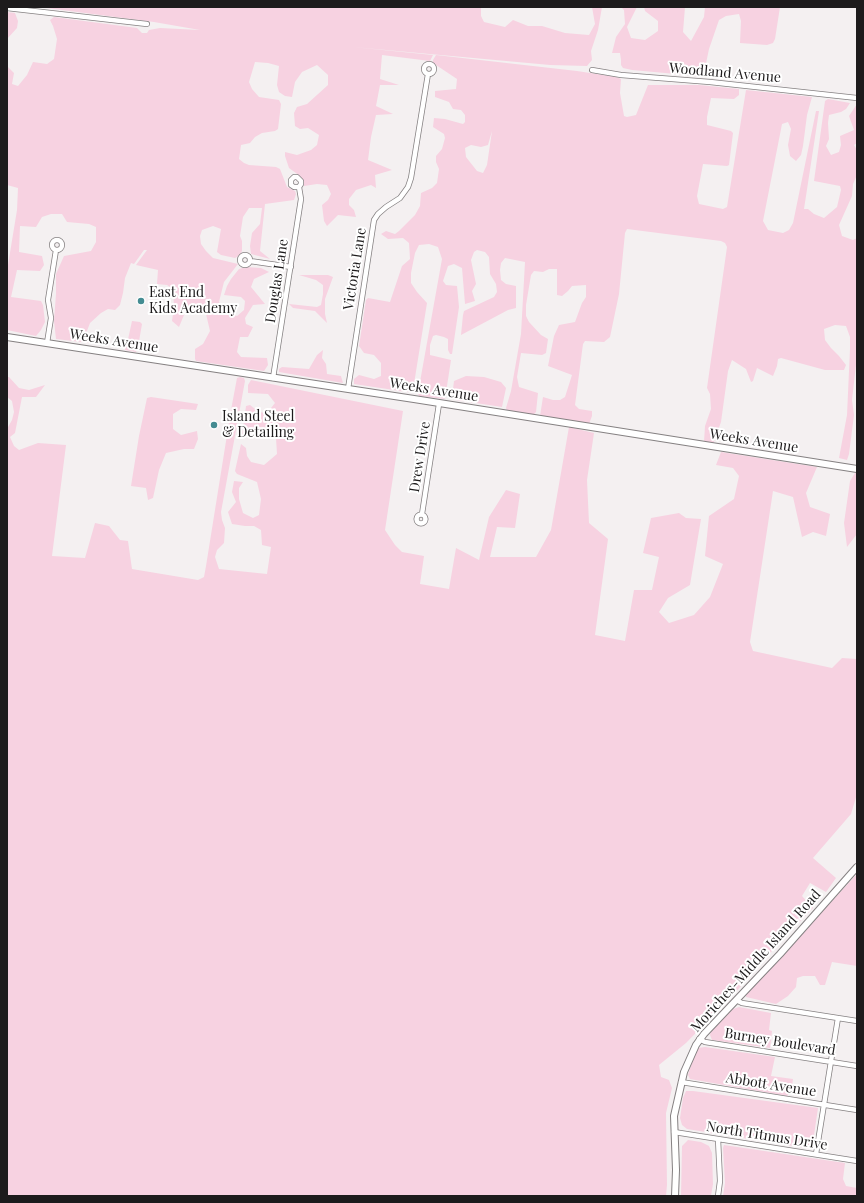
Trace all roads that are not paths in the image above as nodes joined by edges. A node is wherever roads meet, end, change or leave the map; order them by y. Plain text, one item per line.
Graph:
1 (7, 8) edge
2 (146, 24) dead end
3 (592, 70) dead end
4 (428, 74) dead end
5 (857, 98) edge
6 (299, 187) dead end
7 (56, 250) dead end
8 (250, 260) dead end
9 (290, 267) junction
10 (7, 337) edge
11 (47, 343) junction
12 (273, 378) junction
13 (348, 389) junction
14 (440, 404) junction
15 (857, 469) edge
16 (422, 514) dead end
17 (857, 867) edge
18 (736, 1000) junction
19 (838, 1018) junction
20 (857, 1021) edge
21 (699, 1040) junction
22 (832, 1062) junction
23 (857, 1066) edge
24 (681, 1082) junction
25 (824, 1104) junction
26 (857, 1110) edge
27 (674, 1132) junction
28 (718, 1139) junction
29 (816, 1154) junction
30 (857, 1161) edge
31 (674, 1196) edge
32 (718, 1196) edge

1 - 2 street
3 - 5 street, Woodland Avenue
4 - 13 street, Victoria Lane
6 - 9 street, Douglas Lane
7 - 11 street
8 - 9 street
9 - 12 street, Douglas Lane
10 - 11 street, Weeks Avenue
11 - 12 street, Weeks Avenue
12 - 13 street, Weeks Avenue
13 - 14 street, Weeks Avenue
14 - 15 street, Weeks Avenue
14 - 16 street, Drew Drive
17 - 18 street, Moriches-Middle Island Road
18 - 19 street
18 - 21 street, Moriches-Middle Island Road
19 - 20 street
19 - 22 street
21 - 22 street, Burney Boulevard
21 - 24 street, Moriches-Middle Island Road
22 - 23 street, Burney Boulevard
22 - 25 street
24 - 25 street, Abbott Avenue
24 - 27 street, Moriches-Middle Island Road
25 - 26 street, Abbott Avenue
25 - 29 street
27 - 28 street, North Titmus Drive
27 - 31 street, Moriches-Middle Island Road
28 - 29 street, North Titmus Drive
28 - 32 street
29 - 30 street, North Titmus Drive

